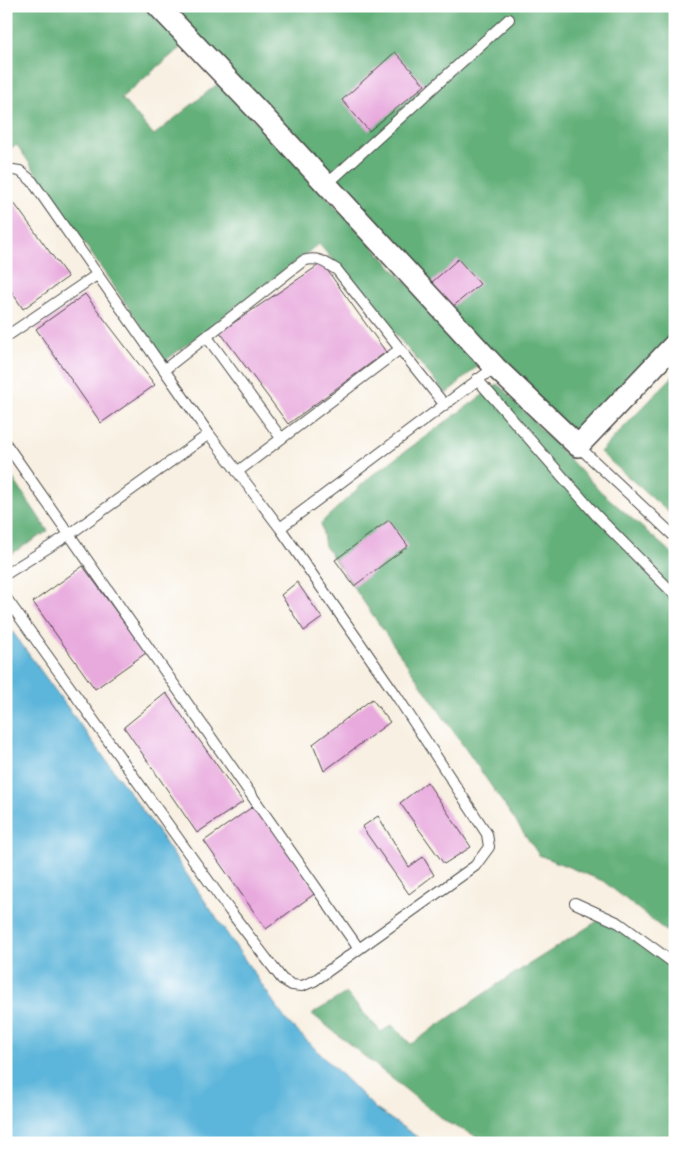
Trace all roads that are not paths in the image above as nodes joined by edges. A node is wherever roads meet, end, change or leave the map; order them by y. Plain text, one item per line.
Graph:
1 (158, 6) edge
2 (509, 20) dead end
3 (6, 169) edge
4 (326, 185) junction
5 (98, 274) junction
6 (10, 334) dead end
7 (207, 336) junction
8 (675, 344) edge
9 (400, 349) junction
10 (165, 369) junction
11 (486, 373) junction
12 (444, 404) junction
13 (209, 434) junction
14 (281, 438) junction
15 (6, 444) edge
16 (578, 446) junction
17 (237, 472) junction
18 (280, 528) junction
19 (70, 534) junction
20 (675, 537) edge
21 (6, 574) edge
22 (675, 596) edge
23 (6, 598) edge
24 (575, 903) dead end
25 (359, 949) junction
26 (675, 964) edge

1 - 4 street
2 - 4 lane
3 - 5 lane
4 - 11 street
5 - 6 lane
5 - 10 lane
7 - 9 lane
7 - 10 lane
7 - 14 lane
8 - 16 street
9 - 12 lane
9 - 14 lane
10 - 13 lane
11 - 12 lane
11 - 16 street
11 - 22 lane
12 - 18 lane
13 - 17 lane
13 - 19 lane
14 - 17 lane
15 - 19 lane
16 - 20 lane
17 - 18 lane
18 - 25 lane
19 - 21 lane
19 - 25 lane
23 - 25 lane
24 - 26 lane

